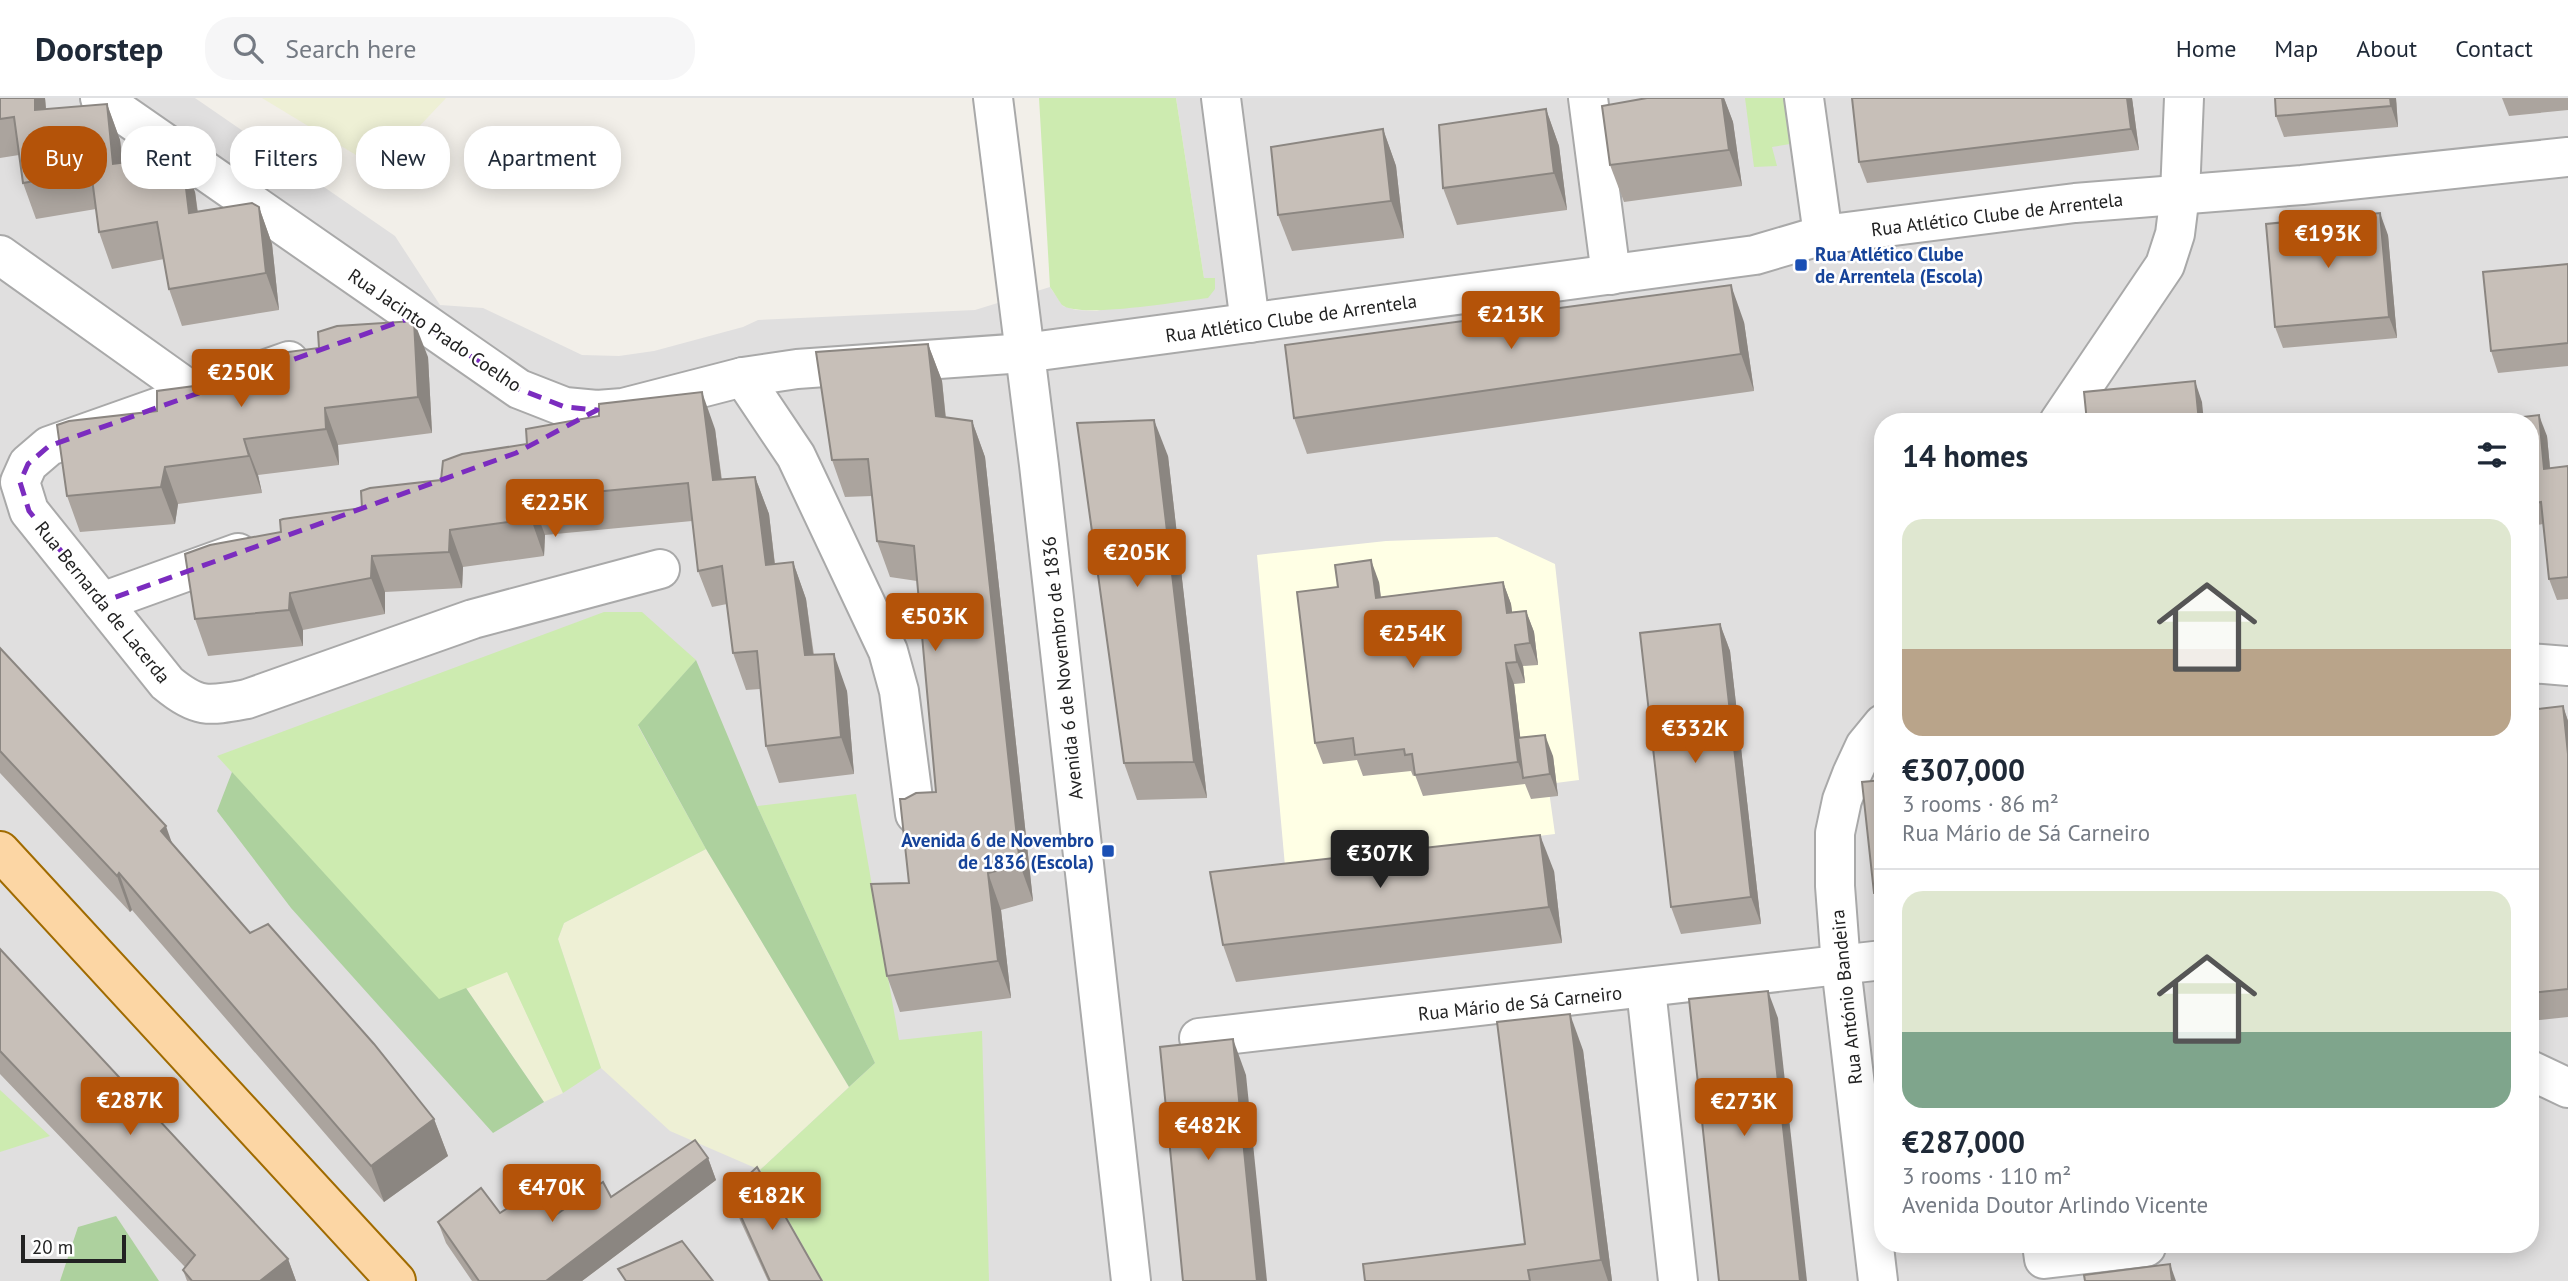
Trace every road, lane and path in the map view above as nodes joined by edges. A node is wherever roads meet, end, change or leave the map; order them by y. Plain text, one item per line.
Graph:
1 (100, 98) edge
2 (993, 98) edge
3 (1221, 98) edge
4 (1588, 98) edge
5 (1804, 98) edge
6 (2184, 98) edge
7 (2568, 157) edge
8 (2180, 194) junction
9 (1823, 235) junction
10 (0, 255) edge
11 (1611, 275) junction
12 (413, 317) junction
13 (1250, 323) junction
14 (375, 331) edge
15 (323, 349) edge
16 (1024, 354) junction
17 (743, 377) junction
18 (195, 394) junction
19 (597, 410) junction
20 (2065, 413) edge
21 (551, 434) edge
22 (270, 541) edge
23 (660, 569) dead end
24 (102, 602) junction
25 (2539, 664) edge
26 (2568, 666) edge
27 (1874, 736) edge
28 (915, 814) edge
29 (0, 851) edge
30 (1874, 961) edge
31 (1842, 965) junction
32 (1646, 989) junction
33 (1199, 1038) dead end
34 (2539, 1074) edge
35 (2568, 1088) edge
36 (1874, 1246) edge
37 (1875, 1253) edge
38 (2043, 1253) edge
39 (2095, 1253) edge
40 (396, 1281) edge
41 (1131, 1281) edge
42 (1678, 1281) edge
43 (1878, 1281) edge

1 - 12 street, Rua Jacinto Prado Coelho
2 - 16 street, Avenida 6 de Novembro de 1836
3 - 13 street
4 - 11 street
5 - 9 street
6 - 8 street
7 - 8 street, Rua Atlético Clube de Arrentela
8 - 9 street, Rua Atlético Clube de Arrentela
8 - 20 street
9 - 11 street, Rua Atlético Clube de Arrentela
10 - 18 street
11 - 13 street, Rua Atlético Clube de Arrentela
12 - 14 street
12 - 19 street, Rua Jacinto Prado Coelho
13 - 16 street, Rua Atlético Clube de Arrentela
15 - 18 street, Rua Bernarda de Lacerda
16 - 17 street, Rua Jacinto Prado Coelho
16 - 41 street, Avenida 6 de Novembro de 1836
17 - 19 street, Rua Jacinto Prado Coelho
17 - 28 street
18 - 24 street, Rua Bernarda de Lacerda
19 - 21 street
22 - 24 street
23 - 24 street, Rua Bernarda de Lacerda
25 - 26 street
27 - 31 street, Rua António Bandeira
29 - 40 main road
30 - 31 street, Rua Mário de Sá Carneiro
31 - 32 street, Rua Mário de Sá Carneiro
31 - 36 street, Rua António Bandeira
32 - 33 street, Rua Mário de Sá Carneiro
32 - 42 street
34 - 35 street
37 - 43 street, Rua António Bandeira
38 - 39 street

